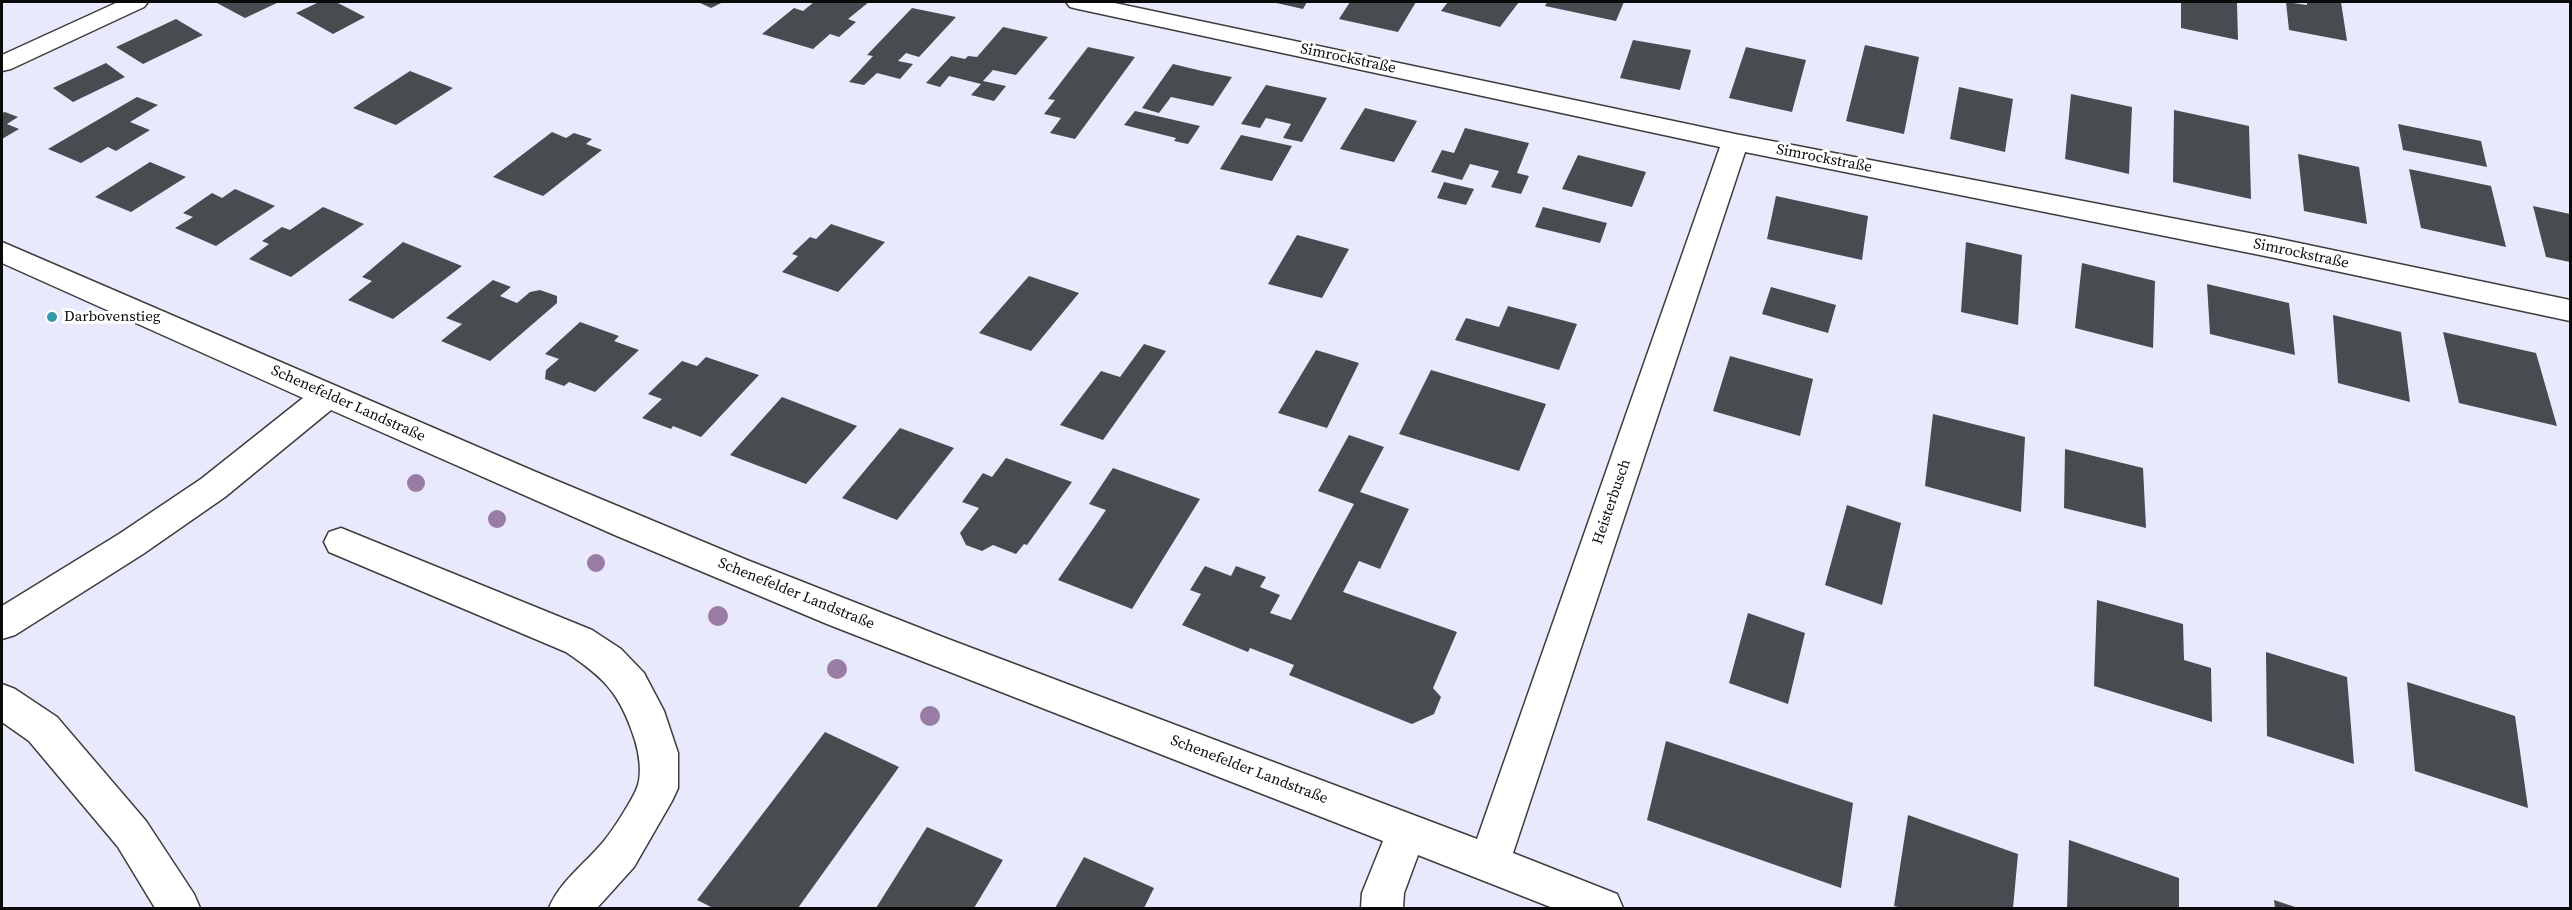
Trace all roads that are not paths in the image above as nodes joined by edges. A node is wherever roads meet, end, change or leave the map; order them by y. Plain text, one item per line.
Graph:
1 (136, 2) edge
2 (1078, 2) edge
3 (2, 64) edge
4 (1735, 142) junction
5 (2, 252) edge
6 (2571, 311) edge
7 (328, 395) junction
8 (341, 542) dead end
9 (2, 624) edge
10 (2, 701) edge
11 (1407, 830) junction
12 (1489, 863) junction
13 (179, 909) edge
14 (570, 909) edge
15 (1382, 909) edge
16 (1602, 909) edge

1 - 3 street
2 - 4 street, Simrockstraße
4 - 6 street, Simrockstraße
4 - 12 street, Heisterbusch
5 - 7 street, Schenefelder Landstraße
7 - 9 street
7 - 11 street, Schenefelder Landstraße
8 - 14 street
10 - 13 street
11 - 12 street, Schenefelder Landstraße
11 - 15 street
12 - 16 street, Schenefelder Landstraße

